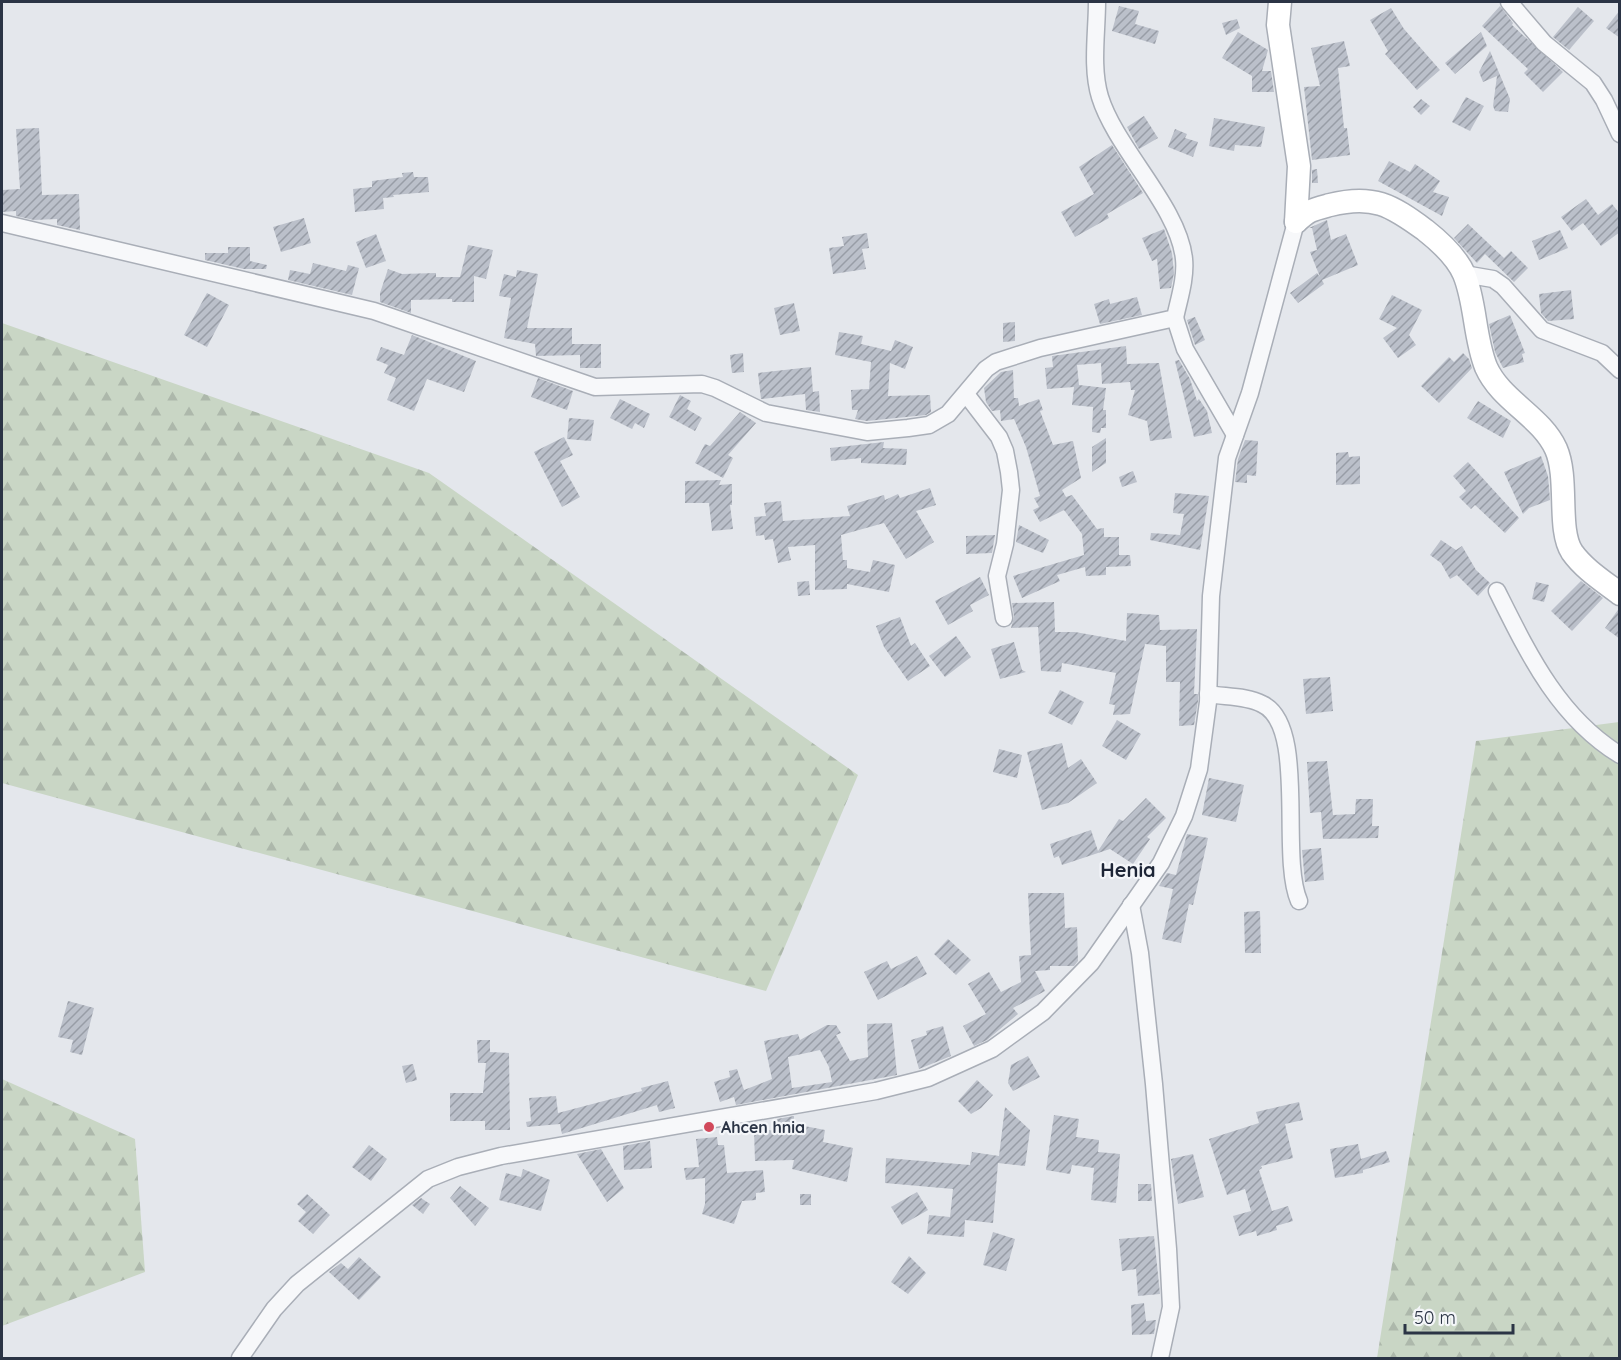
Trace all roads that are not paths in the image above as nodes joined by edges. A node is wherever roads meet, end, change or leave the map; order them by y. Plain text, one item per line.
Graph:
1 (1097, 2) edge
2 (1280, 2) edge
3 (1509, 2) edge
4 (1620, 134) edge
5 (1296, 222) junction
6 (2, 223) edge
7 (1464, 274) junction
8 (1175, 318) junction
9 (1620, 370) edge
10 (966, 394) junction
11 (1235, 435) junction
12 (1497, 591) dead end
13 (1620, 594) edge
14 (1004, 618) dead end
15 (1208, 694) junction
16 (1620, 754) edge
17 (1299, 901) dead end
18 (1131, 905) junction
19 (240, 1359) edge
20 (1160, 1359) edge

1 - 8 street
2 - 5 street
3 - 4 street
5 - 7 street
5 - 11 street
6 - 10 street
7 - 9 street
7 - 13 street
8 - 10 street
8 - 11 street
10 - 14 street
11 - 15 street
12 - 16 street
15 - 17 street
15 - 18 street
18 - 19 street
18 - 20 street

